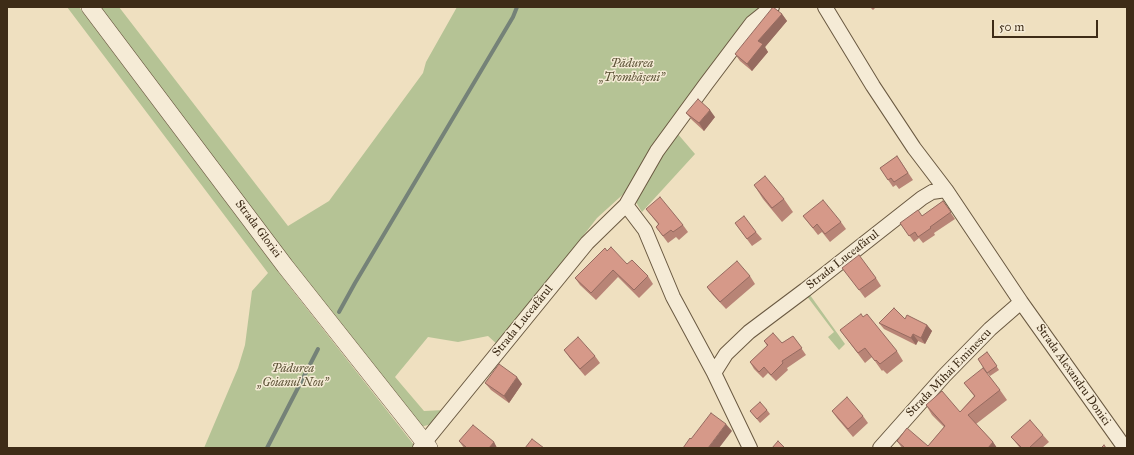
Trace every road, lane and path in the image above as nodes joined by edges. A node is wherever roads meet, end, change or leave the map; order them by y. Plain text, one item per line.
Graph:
1 (90, 7) edge
2 (772, 7) edge
3 (825, 7) edge
4 (946, 190) junction
5 (626, 206) junction
6 (1021, 302) junction
7 (714, 373) junction
8 (425, 446) edge
9 (750, 448) edge
10 (880, 448) edge
11 (1125, 448) edge

1 - 8 street, Strada Gloriei
2 - 5 street, Strada Luceafărul
3 - 4 street
4 - 6 street
4 - 7 street, Strada Luceafărul
5 - 7 street
5 - 8 street, Strada Luceafărul
6 - 10 street, Strada Mihai Eminescu
6 - 11 street, Strada Alexandru Donici
7 - 9 street

